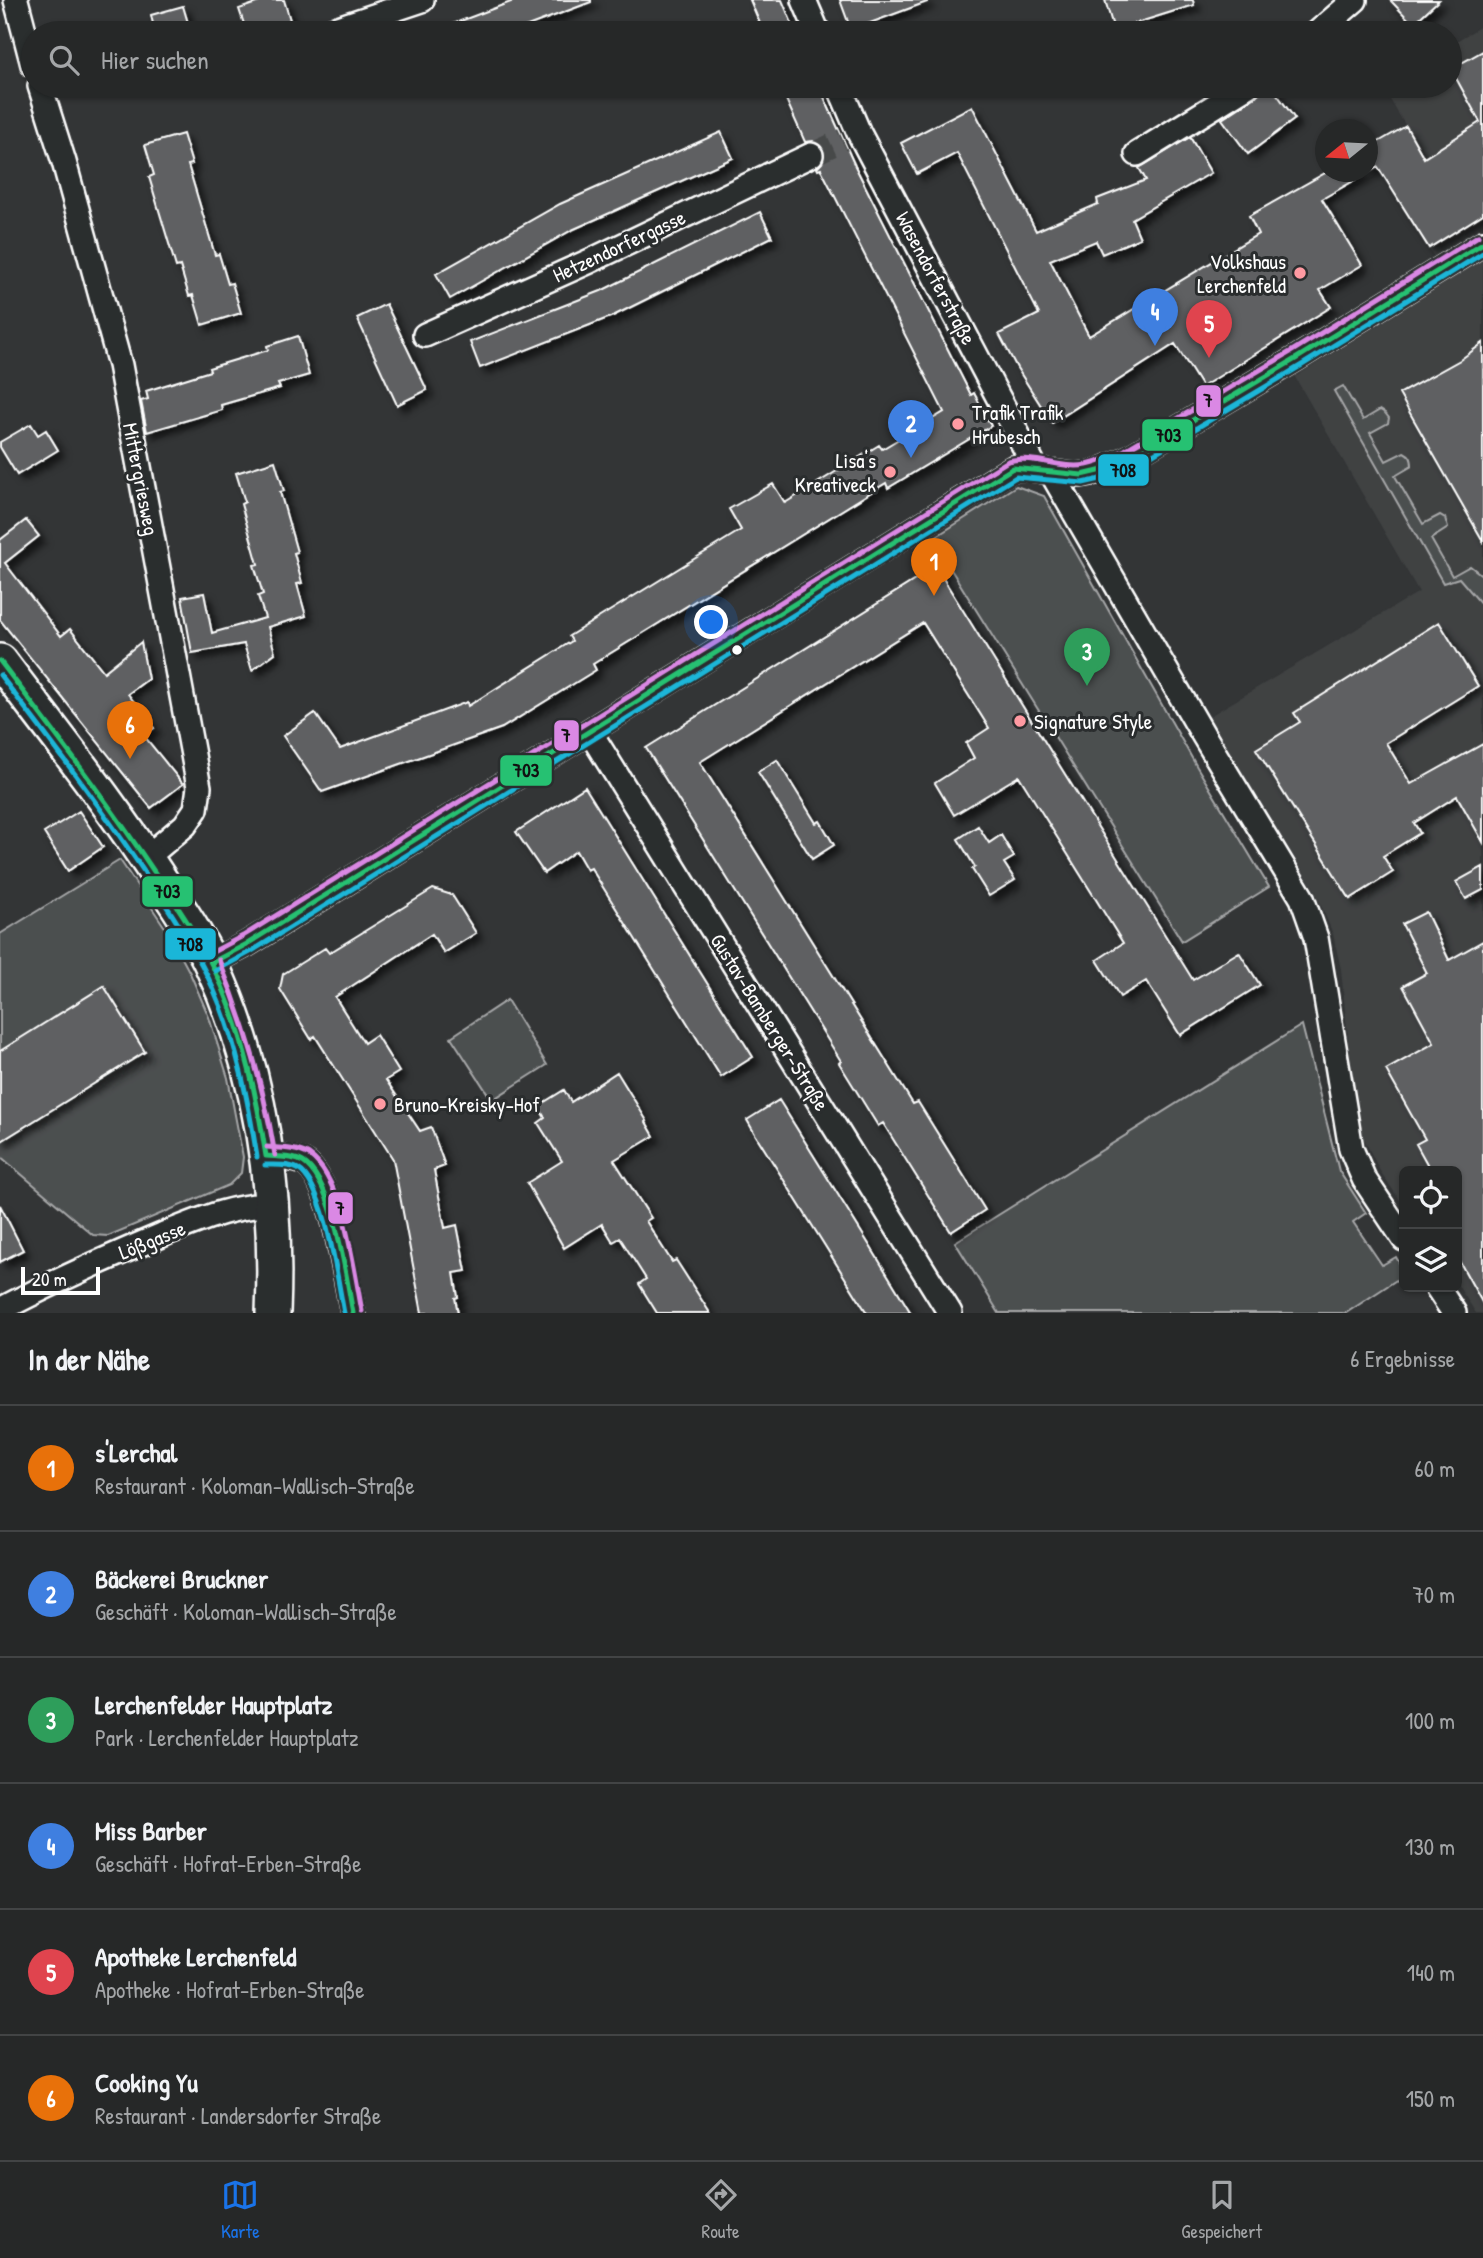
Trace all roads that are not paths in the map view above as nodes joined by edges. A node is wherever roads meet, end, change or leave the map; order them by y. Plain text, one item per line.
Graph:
1 (16, 0) edge
2 (422, 0) edge
3 (804, 0) edge
4 (1354, 0) edge
5 (21, 21) edge
6 (361, 21) edge
7 (813, 21) edge
8 (1330, 21) edge
9 (44, 98) edge
10 (842, 98) edge
11 (1228, 98) edge
12 (1137, 154) dead end
13 (811, 155) tunnel mouth
14 (1483, 243) edge
15 (425, 335) dead end
16 (1044, 470) junction
17 (0, 661) edge
18 (590, 732) junction
19 (146, 858) junction
20 (211, 963) junction
21 (266, 1156) junction
22 (271, 1205) junction
23 (1399, 1232) edge
24 (1440, 1292) edge
25 (0, 1310) edge
26 (273, 1313) edge
27 (353, 1313) edge
28 (950, 1313) edge
29 (1454, 1313) edge

1 - 5 street
2 - 6 street
3 - 7 street
4 - 8 street
9 - 19 street, Mittergriesweg
10 - 16 street, Wasendorferstraße
11 - 12 street
13 - 15 street, Hetzendorfergasse
14 - 16 street
16 - 18 street
16 - 23 street, Wasendorferstraße
17 - 19 main road
18 - 20 street
18 - 28 street, Gustav-Bamberger-Straße
19 - 20 main road
20 - 21 main road
21 - 22 main road
21 - 27 street
22 - 25 street, Lößgasse
22 - 26 main road
24 - 29 street

